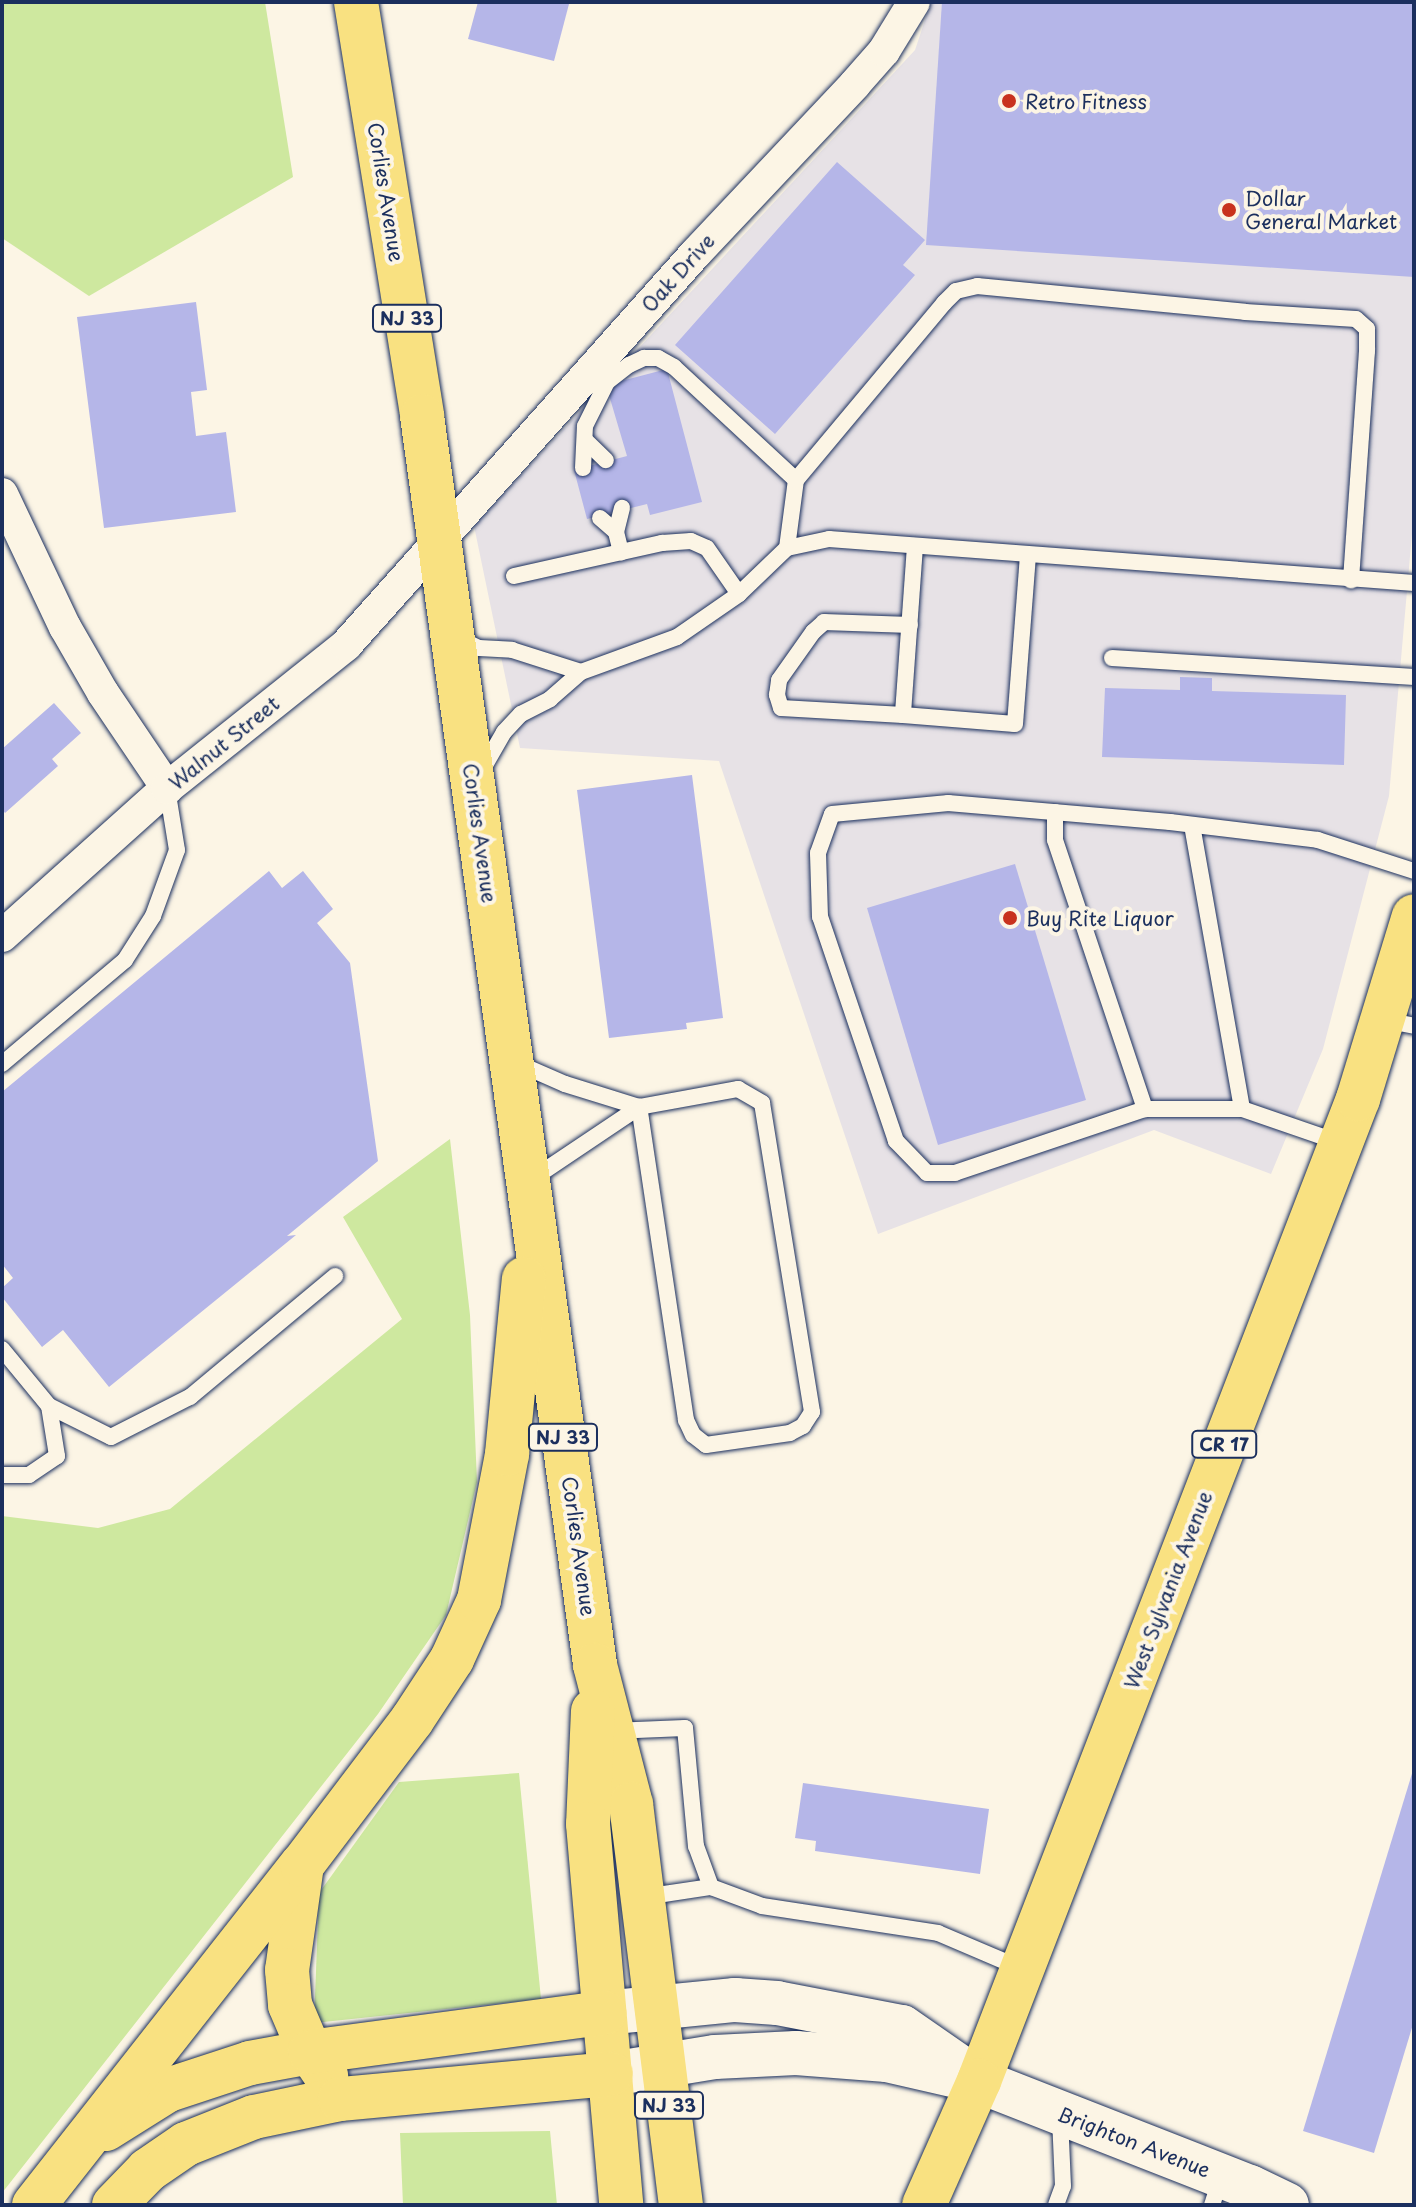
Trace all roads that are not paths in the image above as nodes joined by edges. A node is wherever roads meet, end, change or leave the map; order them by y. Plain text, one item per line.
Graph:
1 (356, 2) edge
2 (914, 2) edge
3 (585, 440) junction
4 (606, 460) dead end
5 (583, 468) dead end
6 (796, 480) junction
7 (2, 494) edge
8 (622, 508) dead end
9 (600, 518) dead end
10 (616, 532) junction
11 (437, 542) junction
12 (915, 546) junction
13 (787, 548) junction
14 (621, 552) junction
15 (1028, 556) junction
16 (514, 576) dead end
17 (1351, 580) junction
18 (1414, 583) edge
19 (739, 594) junction
20 (910, 625) junction
21 (451, 635) junction
22 (1112, 658) dead end
23 (581, 672) junction
24 (1414, 677) edge
25 (903, 715) junction
26 (474, 784) junction
27 (167, 788) junction
28 (1055, 812) junction
29 (1192, 825) junction
30 (1414, 871) edge
31 (1414, 916) edge
32 (2, 936) edge
33 (1398, 1023) edge
34 (510, 1060) junction
35 (2, 1064) edge
36 (639, 1107) junction
37 (1145, 1109) junction
38 (1242, 1109) junction
39 (1341, 1143) junction
40 (529, 1195) junction
41 (335, 1276) dead end
42 (2, 1349) edge
43 (49, 1406) junction
44 (2, 1475) edge
45 (595, 1665) junction
46 (612, 1731) junction
47 (302, 1865) junction
48 (711, 1887) junction
49 (643, 1898) junction
50 (1022, 1969) junction
51 (657, 2006) junction
52 (604, 2013) junction
53 (310, 2052) junction
54 (665, 2067) junction
55 (611, 2074) junction
56 (979, 2081) junction
57 (340, 2099) junction
58 (1060, 2113) junction
59 (88, 2142) junction
60 (1217, 2190) edge
61 (927, 2203) edge
62 (34, 2205) edge
63 (114, 2205) edge
64 (621, 2205) edge
65 (681, 2205) edge
66 (1056, 2205) edge
67 (1287, 2205) edge

1 - 11 main road, Corlies Avenue / NJ 33
2 - 11 street, Oak Drive
3 - 4 lane
3 - 5 lane
3 - 6 lane
6 - 13 lane
6 - 17 lane
7 - 27 street
8 - 10 lane
9 - 10 lane
10 - 14 lane
11 - 21 main road, Corlies Avenue / NJ 33
11 - 27 street, Walnut Street
12 - 13 lane
12 - 15 lane
12 - 20 lane
13 - 19 lane
14 - 16 lane
14 - 19 lane
15 - 17 lane
15 - 25 lane
17 - 18 lane
19 - 23 lane
20 - 25 lane
20 - 25 lane
21 - 23 lane
21 - 26 main road, Corlies Avenue / NJ 33
22 - 24 lane
23 - 26 lane
26 - 34 main road, Corlies Avenue / NJ 33
27 - 32 street, Walnut Street
27 - 35 lane
28 - 29 lane
28 - 37 lane
28 - 37 lane
29 - 30 lane
29 - 38 lane
31 - 33 main road, West Sylvania Avenue / CR 17
33 - 39 main road, West Sylvania Avenue / CR 17
34 - 36 lane
34 - 40 main road, Corlies Avenue / NJ 33
36 - 36 lane
36 - 40 lane
37 - 38 lane
38 - 39 lane
39 - 50 main road, West Sylvania Avenue / CR 17
40 - 45 main road, Corlies Avenue / NJ 33
40 - 47 main road
41 - 43 lane
42 - 43 lane
43 - 44 lane
45 - 46 main road, NJ 33
45 - 52 main road, NJ 33
46 - 48 lane
46 - 49 main road, NJ 33
47 - 53 main road
47 - 59 main road
48 - 49 lane
48 - 50 lane
49 - 51 main road, NJ 33
50 - 56 main road, West Sylvania Avenue / CR 17
51 - 52 street, Brighton Avenue
51 - 54 main road, NJ 33
51 - 56 street, Brighton Avenue
52 - 53 main road
52 - 55 main road, NJ 33
53 - 57 main road
53 - 59 main road
54 - 55 street, Brighton Avenue
54 - 56 street, Brighton Avenue
54 - 65 main road, NJ 33
55 - 57 main road
55 - 64 main road, NJ 33
56 - 58 street, Brighton Avenue
56 - 61 main road, West Sylvania Avenue
57 - 63 main road
58 - 60 street, Brighton Avenue
58 - 66 lane
59 - 62 main road
60 - 67 street, Brighton Avenue

